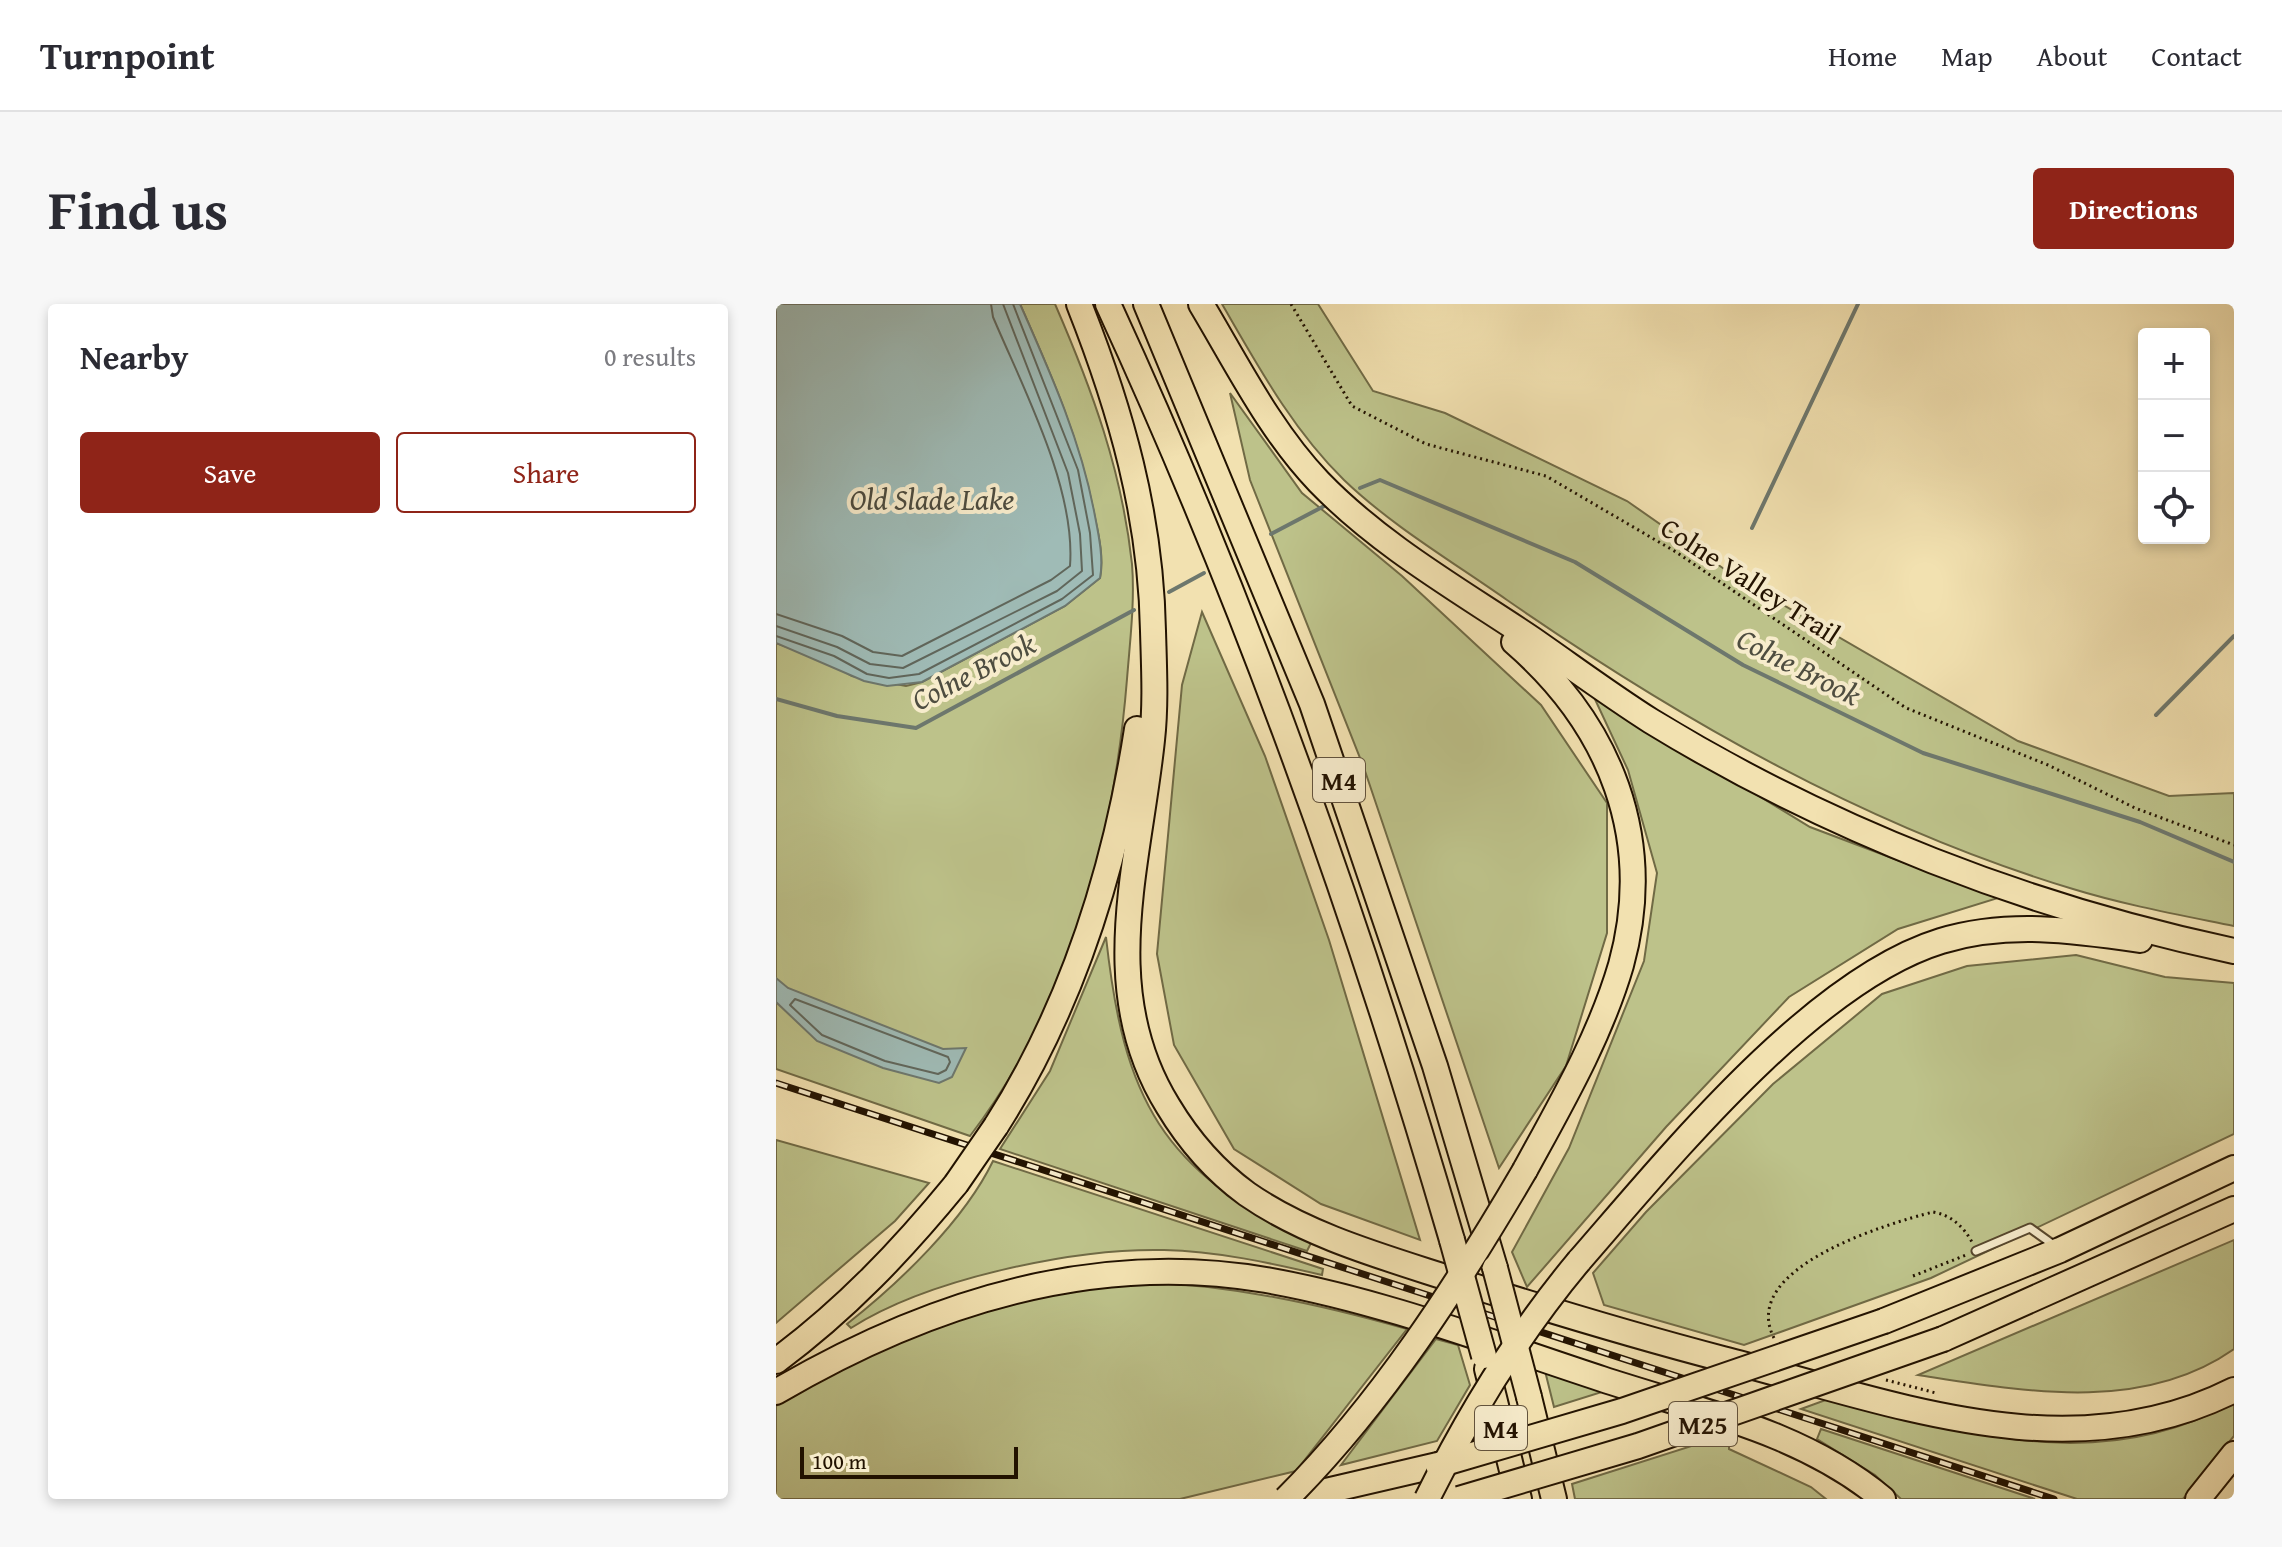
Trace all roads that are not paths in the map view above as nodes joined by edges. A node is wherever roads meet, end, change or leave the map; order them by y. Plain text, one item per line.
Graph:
1 (1079, 304) edge
2 (1108, 304) edge
3 (1146, 304) edge
4 (1201, 304) edge
5 (1464, 597) junction
6 (1153, 667) junction
7 (2185, 941) junction
8 (2234, 951) edge
9 (2234, 1168) edge
10 (2234, 1209) edge
11 (2060, 1250) junction
12 (1976, 1251) road end
13 (776, 1361) edge
14 (2234, 1390) edge
15 (776, 1392) edge
16 (2234, 1454) edge
17 (1289, 1499) edge
18 (1427, 1499) edge
19 (1459, 1499) edge
20 (1519, 1499) edge
21 (1554, 1499) edge
22 (1883, 1499) edge
23 (2198, 1499) edge

1 - 6 highway
2 - 20 highway, M4, bridge
3 - 21 highway, M4, bridge
4 - 5 highway
5 - 7 highway
5 - 17 highway, bridge
6 - 13 highway, bridge
6 - 14 highway
7 - 8 highway
7 - 18 highway, bridge
9 - 11 highway, M25
10 - 19 highway, M25, bridge
11 - 12 lane
11 - 17 highway, M25, bridge
15 - 22 highway
16 - 23 highway

